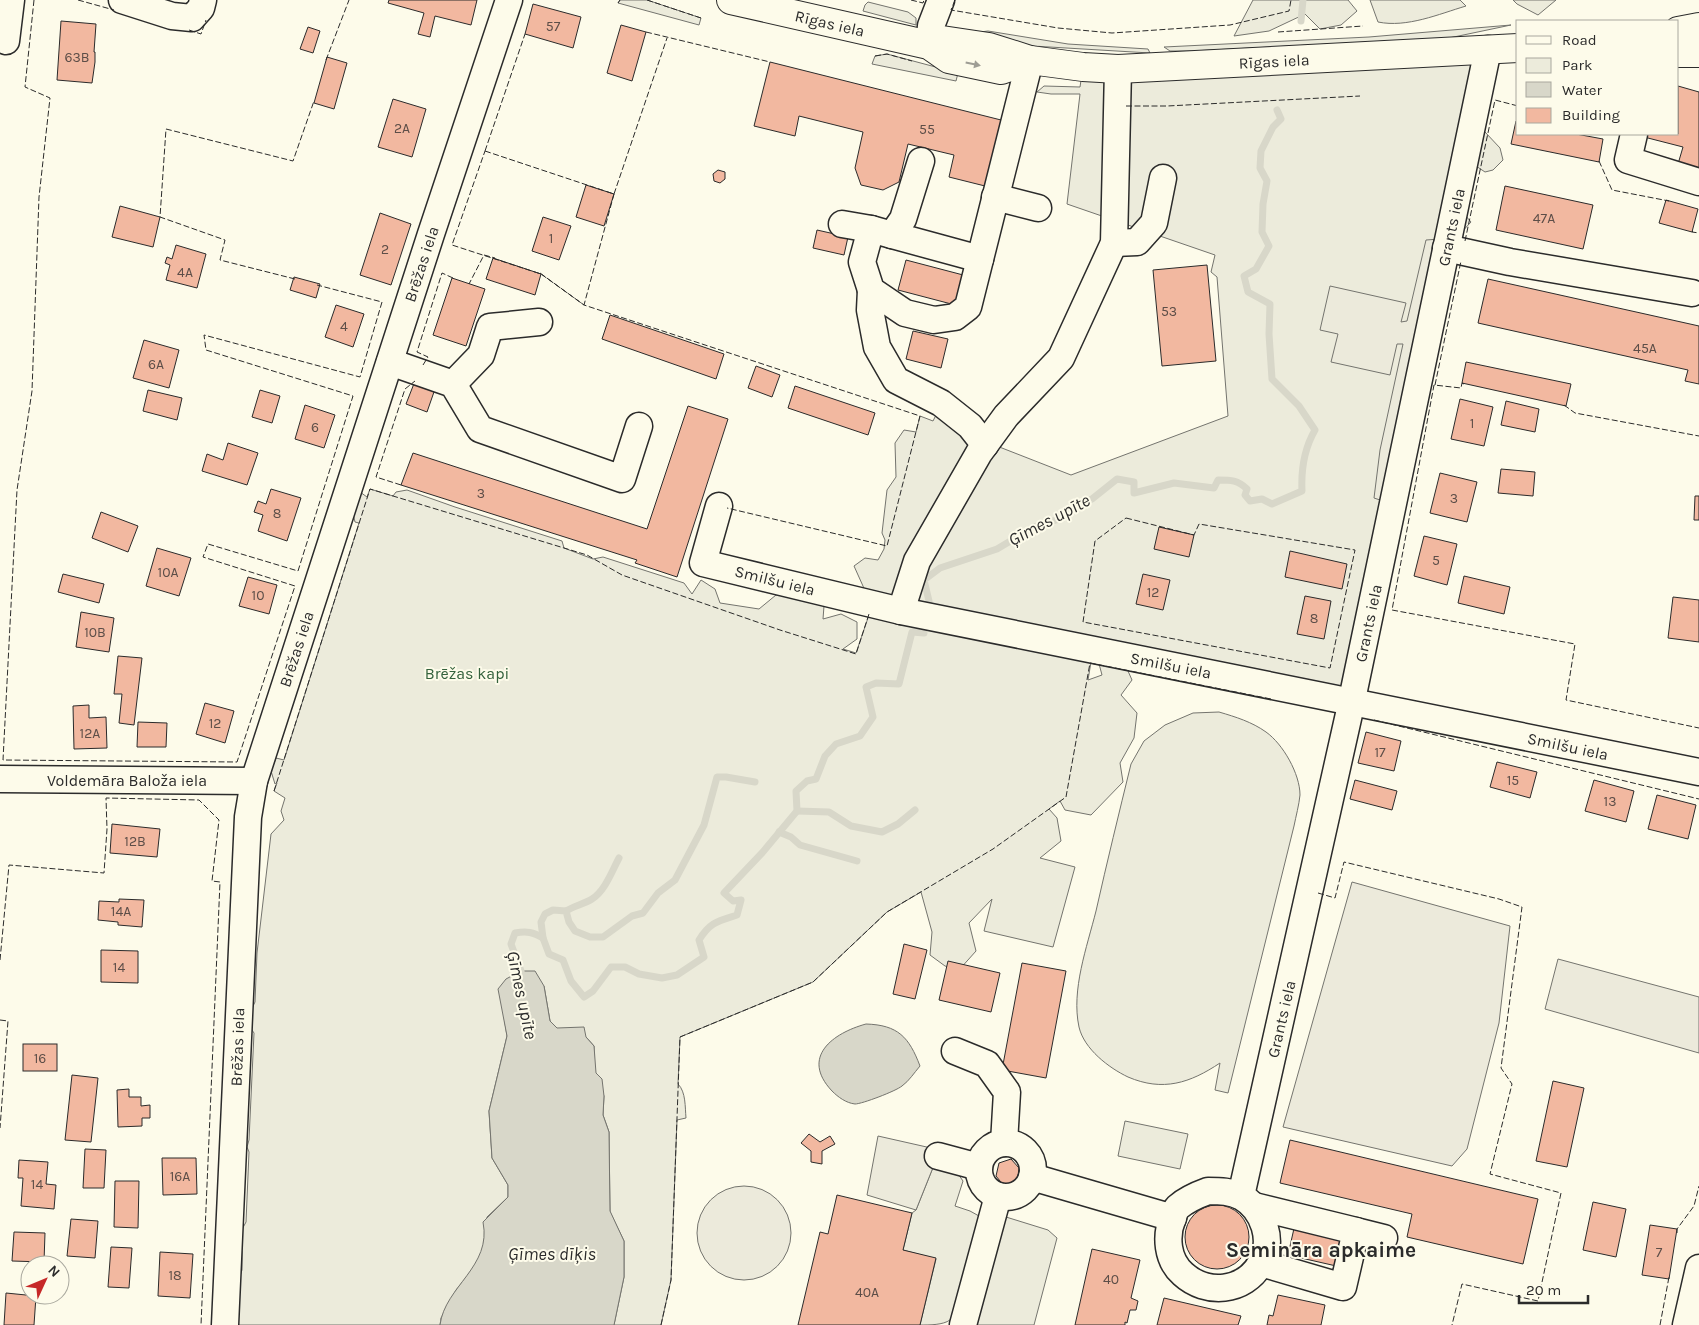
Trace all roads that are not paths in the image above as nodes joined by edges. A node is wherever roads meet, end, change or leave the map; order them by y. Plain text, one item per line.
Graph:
1 (11, 0) edge
2 (121, 0) edge
3 (203, 0) edge
4 (508, 0) edge
5 (731, 0) edge
6 (941, 0) edge
7 (1699, 28) edge
8 (1679, 31) edge
9 (6, 41) dead end
10 (929, 46) junction
11 (1516, 48) edge
12 (1488, 49) junction
13 (1679, 53) edge
14 (1699, 53) edge
15 (1030, 60) junction
16 (1118, 69) junction
17 (1634, 135) edge
18 (921, 161) dead end
19 (1164, 178) dead end
20 (1699, 182) edge
21 (996, 197) junction
22 (1038, 208) dead end
23 (842, 224) dead end
24 (882, 232) junction
25 (1114, 243) junction
26 (1446, 248) junction
27 (980, 260) junction
28 (871, 290) junction
29 (1692, 293) dead end
30 (539, 322) dead end
31 (390, 362) junction
32 (453, 384) junction
33 (639, 426) dead end
34 (985, 445) junction
35 (719, 506) dead end
36 (901, 611) junction
37 (1352, 702) junction
38 (1699, 772) edge
39 (0, 779) edge
40 (254, 781) junction
41 (955, 1051) dead end
42 (1004, 1143) junction
43 (938, 1156) dead end
44 (979, 1167) junction
45 (1032, 1177) junction
46 (998, 1196) junction
47 (1247, 1201) junction
48 (1173, 1218) junction
49 (1356, 1231) junction
50 (1384, 1238) dead end
51 (1261, 1263) junction
52 (1699, 1268) edge
53 (225, 1325) edge
54 (963, 1325) edge
55 (1686, 1325) edge

1 - 9 street
2 - 3 street
4 - 31 street, Brēžas iela
5 - 10 main road, Rīgas iela
6 - 10 street
7 - 8 main road
10 - 15 main road, Rīgas iela
11 - 12 main road, Rīgas iela
12 - 16 main road, Rīgas iela
12 - 26 street, Grants iela
13 - 14 main road
15 - 16 main road, Rīgas iela
15 - 21 street
16 - 25 street
17 - 20 street
18 - 24 street
19 - 25 street
21 - 22 street
21 - 27 street
23 - 24 street
24 - 27 street
24 - 28 street
25 - 34 street
26 - 29 street
26 - 37 street, Grants iela
27 - 28 street
28 - 34 street
30 - 32 street
31 - 32 street
31 - 40 street, Brēžas iela
32 - 33 street
34 - 36 street
35 - 36 street, Smilšu iela
36 - 37 street, Smilšu iela
37 - 38 street, Smilšu iela
37 - 47 street, Grants iela
39 - 40 street, Voldemāra Baloža iela
40 - 53 street, Brēžas iela
41 - 42 street
42 - 44 street
42 - 45 street
43 - 44 street
44 - 46 street
45 - 46 street
45 - 48 street
46 - 54 street
47 - 48 street
47 - 49 street
47 - 51 street
48 - 51 street
49 - 50 street
49 - 51 street
52 - 55 street

